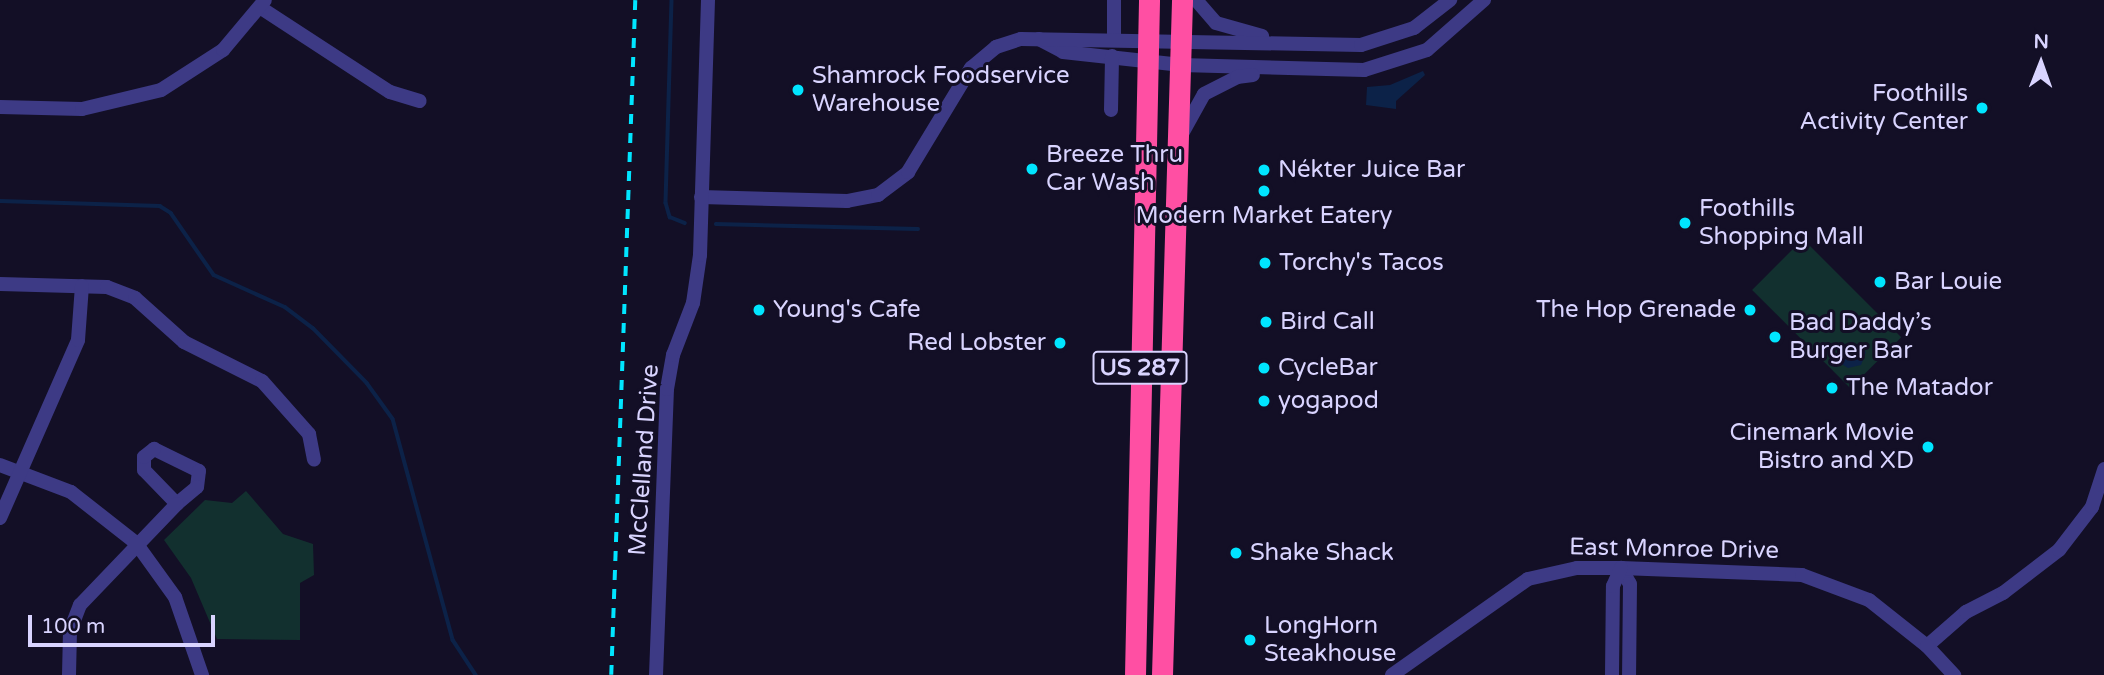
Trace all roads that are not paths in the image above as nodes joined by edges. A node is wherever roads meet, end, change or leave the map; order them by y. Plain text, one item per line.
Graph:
1 (708, 0) edge
2 (1114, 0) edge
3 (1149, 0) edge
4 (1182, 0) edge
5 (1196, 0) edge
6 (1450, 0) edge
7 (1484, 0) edge
8 (263, 4) edge
9 (1038, 38) junction
10 (1114, 38) junction
11 (1181, 41) junction
12 (1287, 44) junction
13 (1148, 50) junction
14 (1112, 56) junction
15 (1181, 65) junction
16 (1273, 69) junction
17 (420, 101) dead end
18 (0, 107) edge
19 (1111, 110) dead end
20 (1178, 140) junction
21 (701, 197) junction
22 (0, 284) edge
23 (82, 286) junction
24 (314, 460) dead end
25 (0, 465) edge
26 (2104, 469) edge
27 (22, 471) junction
28 (2103, 484) edge
29 (177, 504) dead end
30 (2098, 507) edge
31 (0, 518) edge
32 (136, 542) junction
33 (1621, 568) junction
34 (1927, 646) junction
35 (69, 675) edge
36 (202, 675) edge
37 (656, 675) edge
38 (1135, 675) edge
39 (1162, 675) edge
40 (1392, 675) edge
41 (1612, 675) edge
42 (1629, 675) edge
43 (1954, 675) edge

1 - 21 street, McClelland Drive
2 - 10 street
3 - 13 highway, US 287
4 - 11 highway, US 287
5 - 12 street
6 - 12 street
7 - 16 street
8 - 17 street
8 - 18 street
9 - 10 street
9 - 14 street
9 - 21 street
10 - 13 street
11 - 12 street
11 - 13 street
11 - 15 highway, US 287
13 - 14 street
13 - 15 street
13 - 38 highway, US 287
14 - 19 street
15 - 16 street
15 - 20 highway, US 287
16 - 20 street
20 - 39 highway, US 287
21 - 37 street, McClelland Drive
22 - 23 street
23 - 24 street
23 - 27 street
25 - 27 street
26 - 28 street
27 - 31 street
27 - 32 street
28 - 30 street
29 - 32 street
30 - 34 street
32 - 35 street
32 - 36 street
33 - 34 street, East Monroe Drive
33 - 40 street, East Monroe Drive
33 - 41 street
33 - 42 street
34 - 43 street, East Monroe Drive

